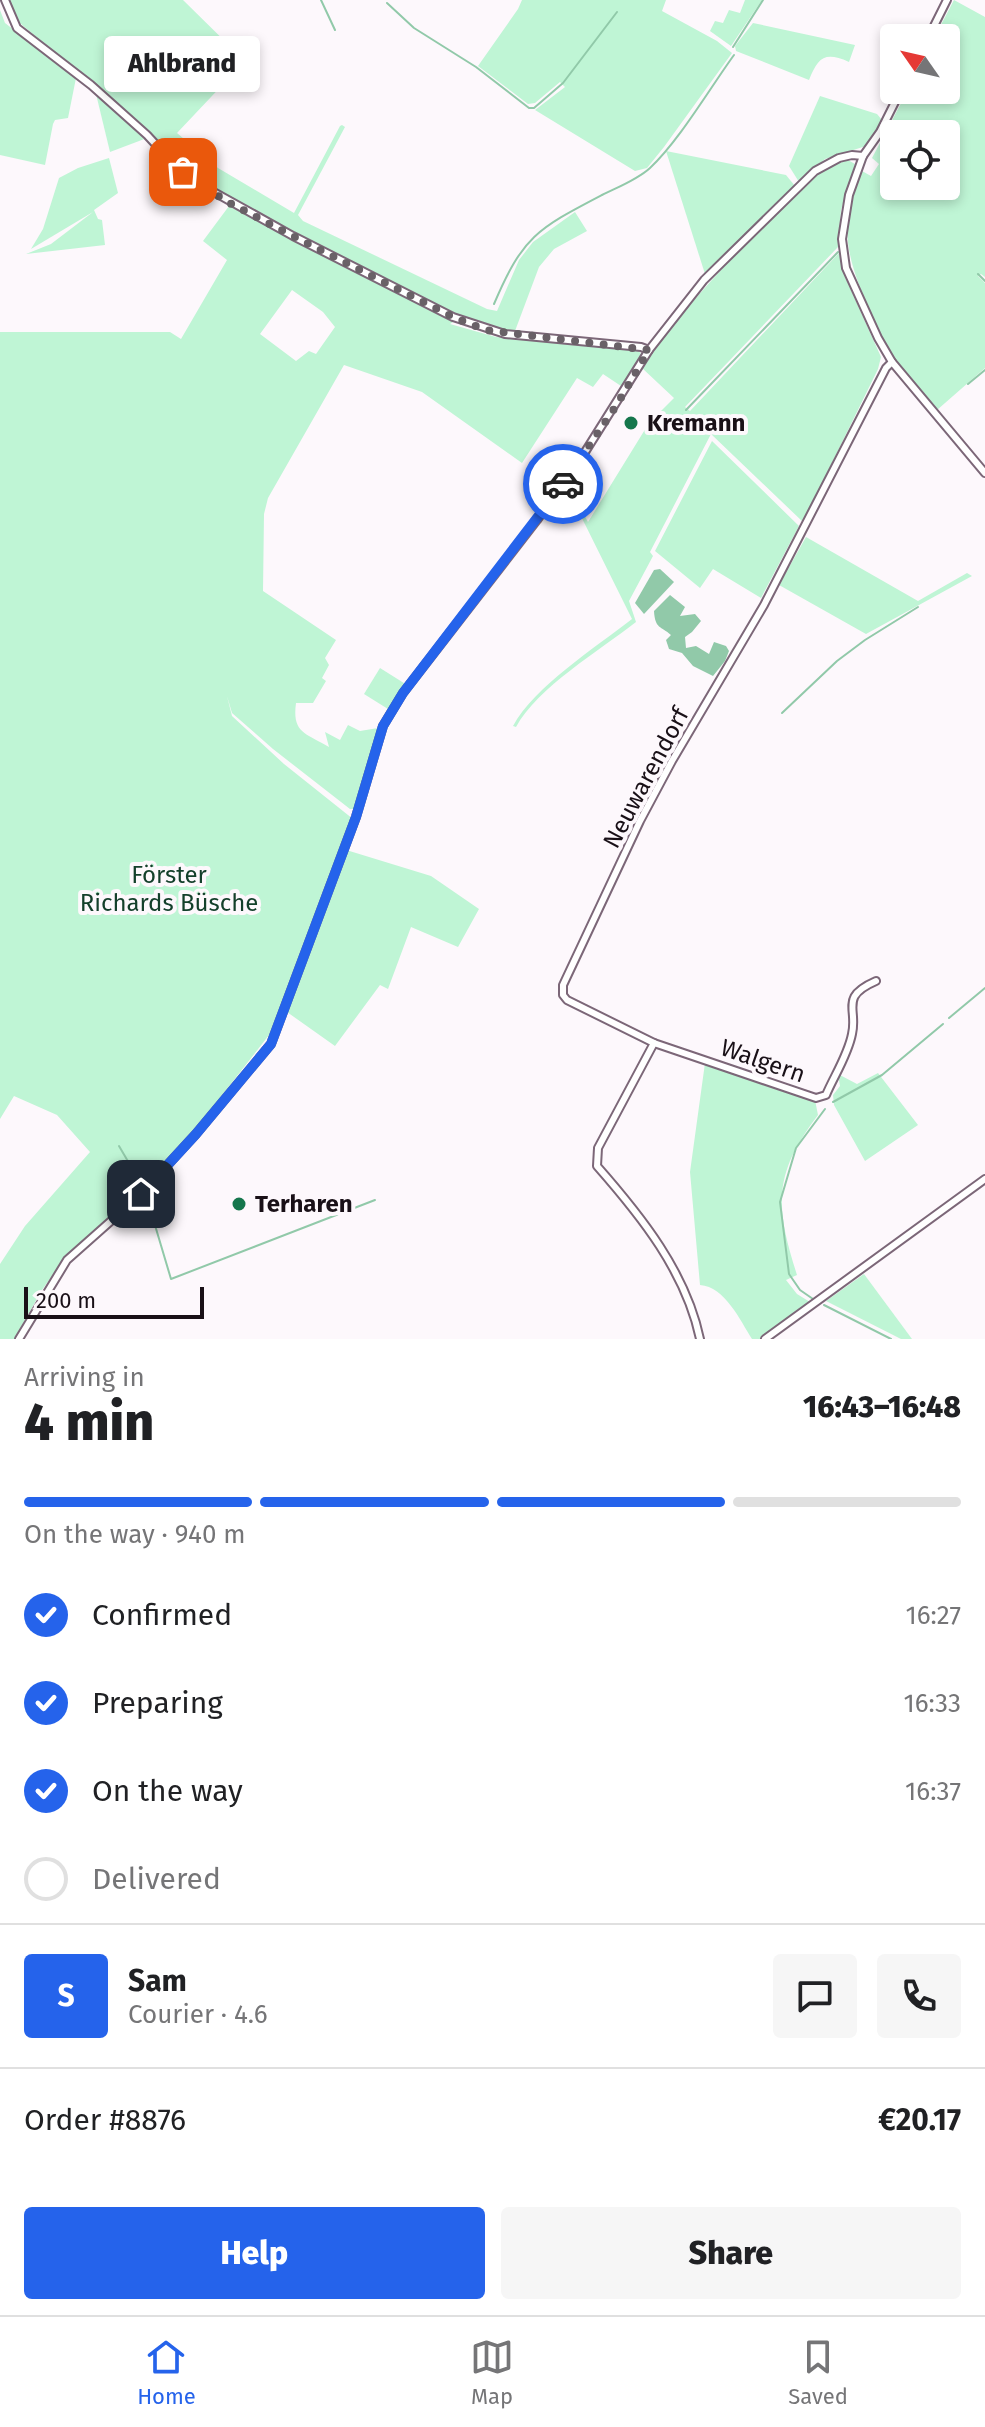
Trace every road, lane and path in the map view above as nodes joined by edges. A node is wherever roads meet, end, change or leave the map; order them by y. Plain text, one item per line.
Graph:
1 (5, 0) edge
2 (947, 0) edge
3 (935, 24) edge
4 (894, 104) edge
5 (863, 156) junction
6 (649, 350) junction
7 (892, 362) junction
8 (985, 473) edge
9 (876, 981) dead end
10 (654, 1043) junction
11 (985, 1179) edge
12 (19, 1339) edge
13 (700, 1339) edge
14 (765, 1339) edge

1 - 6 street
2 - 3 street
4 - 5 street
5 - 6 street
5 - 7 street
6 - 12 street
7 - 8 street
7 - 10 street, Neuwarendorf
9 - 10 street, Walgern
10 - 13 street
11 - 14 street

